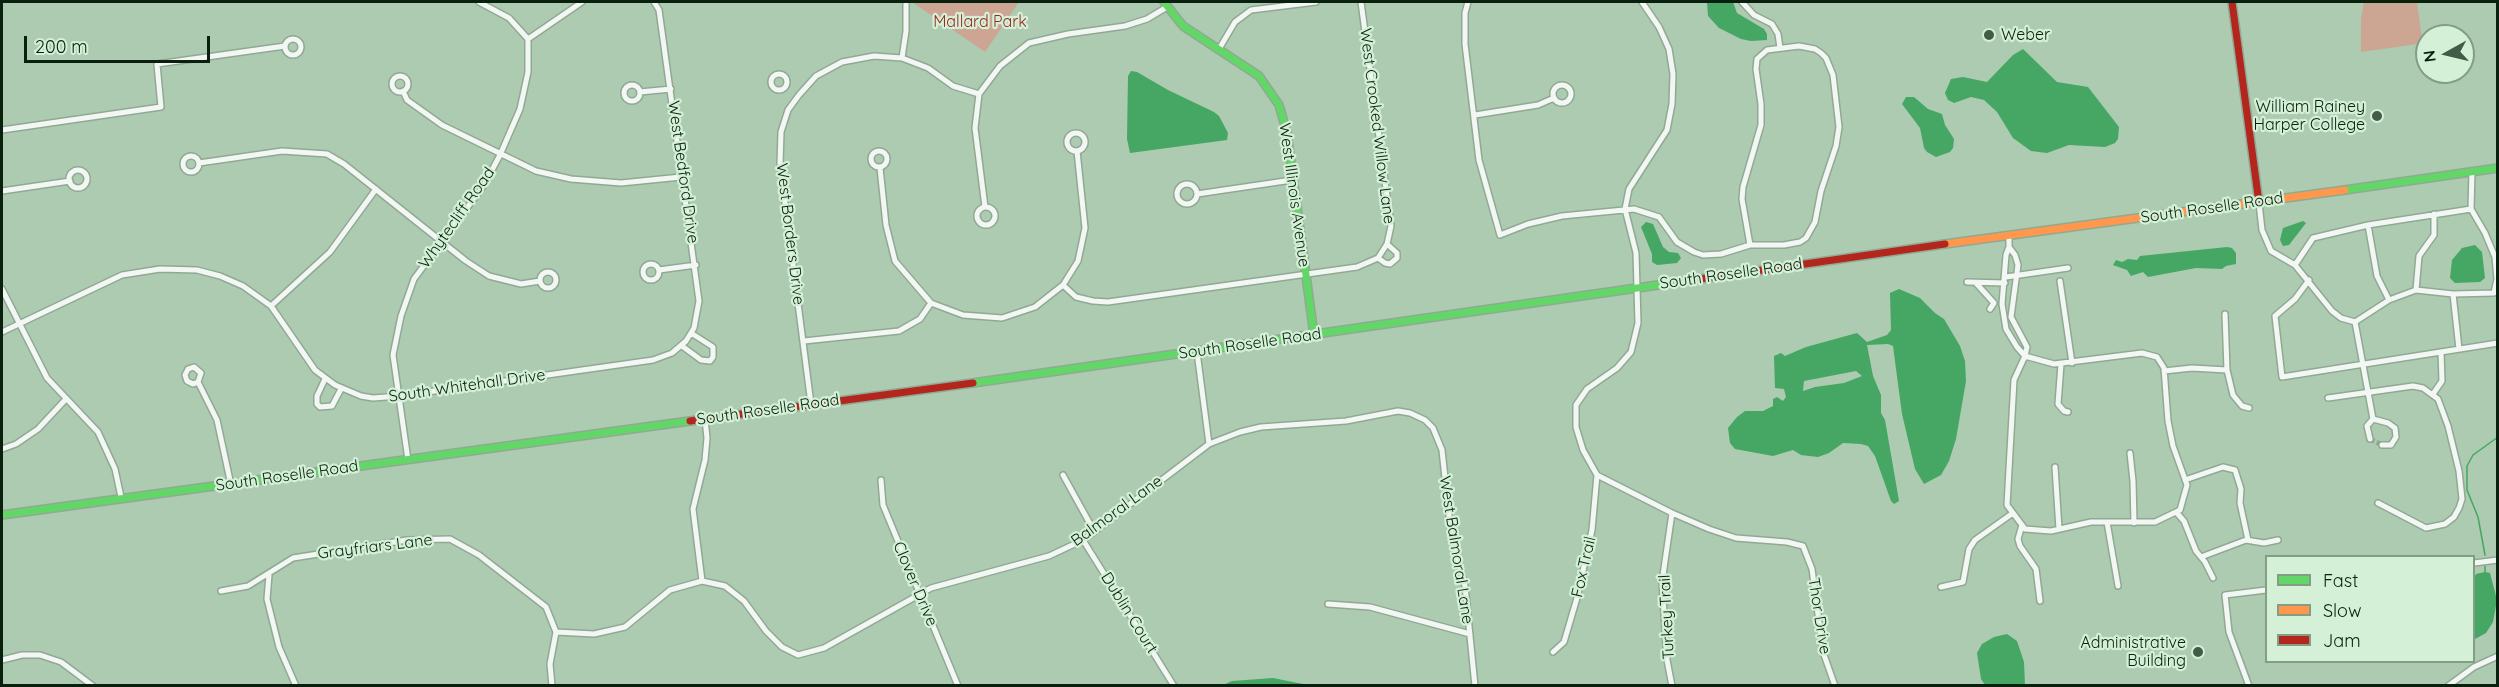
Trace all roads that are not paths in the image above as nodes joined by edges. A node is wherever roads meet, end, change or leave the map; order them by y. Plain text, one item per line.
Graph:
1 (479, 2) edge
2 (582, 2) edge
3 (654, 2) edge
4 (906, 2) edge
5 (1316, 2) edge
6 (1361, 2) edge
7 (1468, 2) edge
8 (1642, 2) edge
9 (1742, 2) edge
10 (2232, 2) edge
11 (1165, 4) edge
12 (528, 39) junction
13 (285, 46) dead end
14 (1780, 48) junction
15 (1219, 50) junction
16 (902, 58) junction
17 (786, 87) dead end
18 (671, 89) junction
19 (403, 91) dead end
20 (640, 92) dead end
21 (979, 94) junction
22 (799, 95) junction
23 (1554, 98) dead end
24 (1475, 115) junction
25 (2, 130) edge
26 (1077, 151) dead end
27 (500, 155) junction
28 (199, 163) dead end
29 (880, 168) dead end
30 (2498, 168) edge
31 (2472, 171) junction
32 (681, 177) junction
33 (1292, 180) junction
34 (70, 181) dead end
35 (376, 189) junction
36 (2, 191) edge
37 (1197, 194) dead end
38 (2259, 203) junction
39 (985, 207) dead end
40 (1625, 209) junction
41 (2471, 209) junction
42 (2434, 214) junction
43 (2368, 225) junction
44 (2009, 235) junction
45 (443, 240) junction
46 (1750, 245) junction
47 (1386, 247) junction
48 (2009, 247) junction
49 (1378, 258) junction
50 (696, 265) junction
51 (2295, 265) junction
52 (2068, 268) dead end
53 (659, 270) dead end
54 (1305, 275) junction
55 (2016, 276) junction
56 (2005, 280) junction
57 (2309, 280) junction
58 (540, 281) dead end
59 (2060, 281) dead end
60 (1063, 285) junction
61 (1637, 288) junction
62 (2, 289) edge
63 (2416, 290) junction
64 (2453, 294) junction
65 (1984, 296) junction
66 (2496, 296) edge
67 (2389, 300) junction
68 (931, 303) junction
69 (1984, 305) dead end
70 (271, 306) junction
71 (1990, 309) dead end
72 (2225, 314) dead end
73 (2355, 322) junction
74 (18, 324) junction
75 (2, 332) edge
76 (691, 333) junction
77 (1314, 335) junction
78 (804, 341) junction
79 (2498, 343) edge
80 (684, 344) junction
81 (2459, 349) junction
82 (1197, 351) junction
83 (2441, 352) junction
84 (2025, 356) junction
85 (2072, 363) junction
86 (2061, 364) junction
87 (2362, 364) junction
88 (2227, 370) junction
89 (2164, 371) junction
90 (326, 379) junction
91 (198, 381) dead end
92 (341, 389) junction
93 (2368, 392) junction
94 (2433, 394) junction
95 (399, 396) junction
96 (2328, 398) dead end
97 (66, 399) junction
98 (811, 404) junction
99 (2249, 408) dead end
100 (2068, 412) dead end
101 (2373, 418) junction
102 (705, 419) junction
103 (1425, 420) joint
104 (2370, 439) dead end
105 (1209, 444) junction
106 (2382, 445) dead end
107 (2, 449) edge
108 (2130, 453) dead end
109 (408, 460) junction
110 (2055, 467) dead end
111 (1064, 475) dead end
112 (1597, 475) junction
113 (881, 480) dead end
114 (2185, 480) junction
115 (231, 485) junction
116 (121, 497) junction
117 (2378, 503) dead end
118 (2176, 512) junction
119 (1672, 513) junction
120 (2013, 513) junction
121 (2, 515) edge
122 (2108, 522) junction
123 (2134, 523) junction
124 (2022, 525) junction
125 (2059, 529) junction
126 (1094, 531) junction
127 (1083, 540) junction
128 (2248, 540) junction
129 (2278, 540) dead end
130 (2202, 557) junction
131 (2498, 560) edge
132 (2475, 563) edge
133 (269, 575) junction
134 (2213, 578) dead end
135 (702, 581) junction
136 (2118, 586) dead end
137 (1941, 587) dead end
138 (2265, 590) edge
139 (221, 591) dead end
140 (919, 594) junction
141 (2040, 601) dead end
142 (1328, 604) dead end
143 (556, 632) junction
144 (1470, 634) junction
145 (1553, 652) dead end
146 (2498, 656) edge
147 (2, 660) edge
148 (93, 686) edge
149 (296, 686) edge
150 (552, 686) edge
151 (958, 686) edge
152 (1174, 686) edge
153 (1475, 686) edge
154 (1672, 686) edge
155 (1834, 686) edge
156 (2249, 686) edge
157 (2448, 686) edge

1 - 12 street
2 - 12 street
3 - 18 street, West Bedford Drive
4 - 16 street
5 - 15 street
6 - 47 street, West Crooked Willow Lane
7 - 24 street
8 - 40 street
9 - 14 street
10 - 38 main road
11 - 15 main road, West Illinois Avenue
11 - 21 street
12 - 27 street, Whytecliff Road
13 - 25 street
14 - 46 street
14 - 46 street
15 - 33 main road, West Illinois Avenue
16 - 21 street, West Borders Drive
16 - 22 street, West Borders Drive
17 - 22 street
18 - 20 street
18 - 32 street, West Bedford Drive
19 - 27 street
21 - 39 street
22 - 78 street, West Borders Drive
23 - 24 street
24 - 40 street
26 - 60 street
27 - 32 street
27 - 45 street, Whytecliff Road
28 - 35 street
29 - 68 street
30 - 31 main road, South Roselle Road
31 - 38 main road, South Roselle Road
31 - 41 street
32 - 50 street, West Bedford Drive
33 - 37 street
33 - 54 main road, West Illinois Avenue
34 - 36 street
35 - 45 street
35 - 70 street
38 - 44 main road, South Roselle Road
38 - 51 street
40 - 46 street
40 - 61 street
41 - 42 street
41 - 66 street
42 - 43 street
42 - 63 street
43 - 51 street
43 - 67 street
44 - 48 street
44 - 61 main road, South Roselle Road
45 - 58 street
45 - 95 street, Whytecliff Road
47 - 49 street
47 - 49 street, West Crooked Willow Lane
48 - 55 street
48 - 56 street
49 - 54 street
50 - 53 street
50 - 76 street, West Bedford Drive
51 - 57 street
52 - 55 street
54 - 60 street
54 - 77 main road, West Illinois Avenue
55 - 56 street
55 - 84 street
56 - 65 street
56 - 84 street
57 - 73 street
57 - 87 street
59 - 85 street
60 - 68 street
61 - 77 main road, South Roselle Road
61 - 112 street
62 - 74 street
63 - 64 street
63 - 67 street
64 - 66 street
64 - 81 street
65 - 69 street
65 - 71 street
67 - 73 street
68 - 78 street
70 - 74 street, South Whitehall Drive
70 - 90 street, South Whitehall Drive
72 - 88 street
73 - 87 street
74 - 75 street, South Whitehall Drive
74 - 97 street
76 - 80 street, West Bedford Drive
76 - 80 street
77 - 82 main road, South Roselle Road
78 - 98 street, West Borders Drive
79 - 81 street
80 - 95 street, South Whitehall Drive
81 - 83 street
82 - 98 main road, South Roselle Road
82 - 105 street
83 - 87 street
83 - 94 street
84 - 86 street
84 - 120 street
85 - 86 street
85 - 89 street
86 - 100 street
87 - 93 street
88 - 89 street
88 - 99 street
89 - 114 street
90 - 92 street, South Whitehall Drive
90 - 92 street
91 - 115 street
92 - 95 street, South Whitehall Drive
93 - 94 street
93 - 96 street
93 - 101 street
94 - 117 street
95 - 109 street, Whytecliff Road
97 - 107 street
97 - 116 street
98 - 102 main road, South Roselle Road
101 - 104 street
101 - 106 street
102 - 109 main road, South Roselle Road
102 - 135 street
103 - 105 street, Balmoral Lane
103 - 144 street, West Balmoral Lane
105 - 126 street, Balmoral Lane
108 - 123 street
109 - 115 main road, South Roselle Road
110 - 125 street
111 - 126 street
112 - 119 street
112 - 145 street, Fox Trail
113 - 140 street, Clover Drive
114 - 118 street
114 - 128 street
115 - 116 main road, South Roselle Road
116 - 121 main road, South Roselle Road
118 - 123 street
118 - 130 street
119 - 154 street, Turkey Trail
119 - 155 street, Thor Drive
120 - 124 street
120 - 137 street
122 - 123 street
122 - 125 street
122 - 136 street
124 - 125 street
124 - 141 street
126 - 127 street, Balmoral Lane
127 - 140 street, Balmoral Lane
127 - 152 street, Dublin Court
128 - 129 street
128 - 130 street
130 - 134 street
131 - 132 street
133 - 139 street, Grayfriars Lane
133 - 143 street, Grayfriars Lane
133 - 149 street
135 - 140 street, Balmoral Lane
135 - 143 street
138 - 156 street
140 - 151 street, Clover Drive
142 - 144 street
143 - 150 street
144 - 153 street, West Balmoral Lane
146 - 157 street
147 - 148 street

